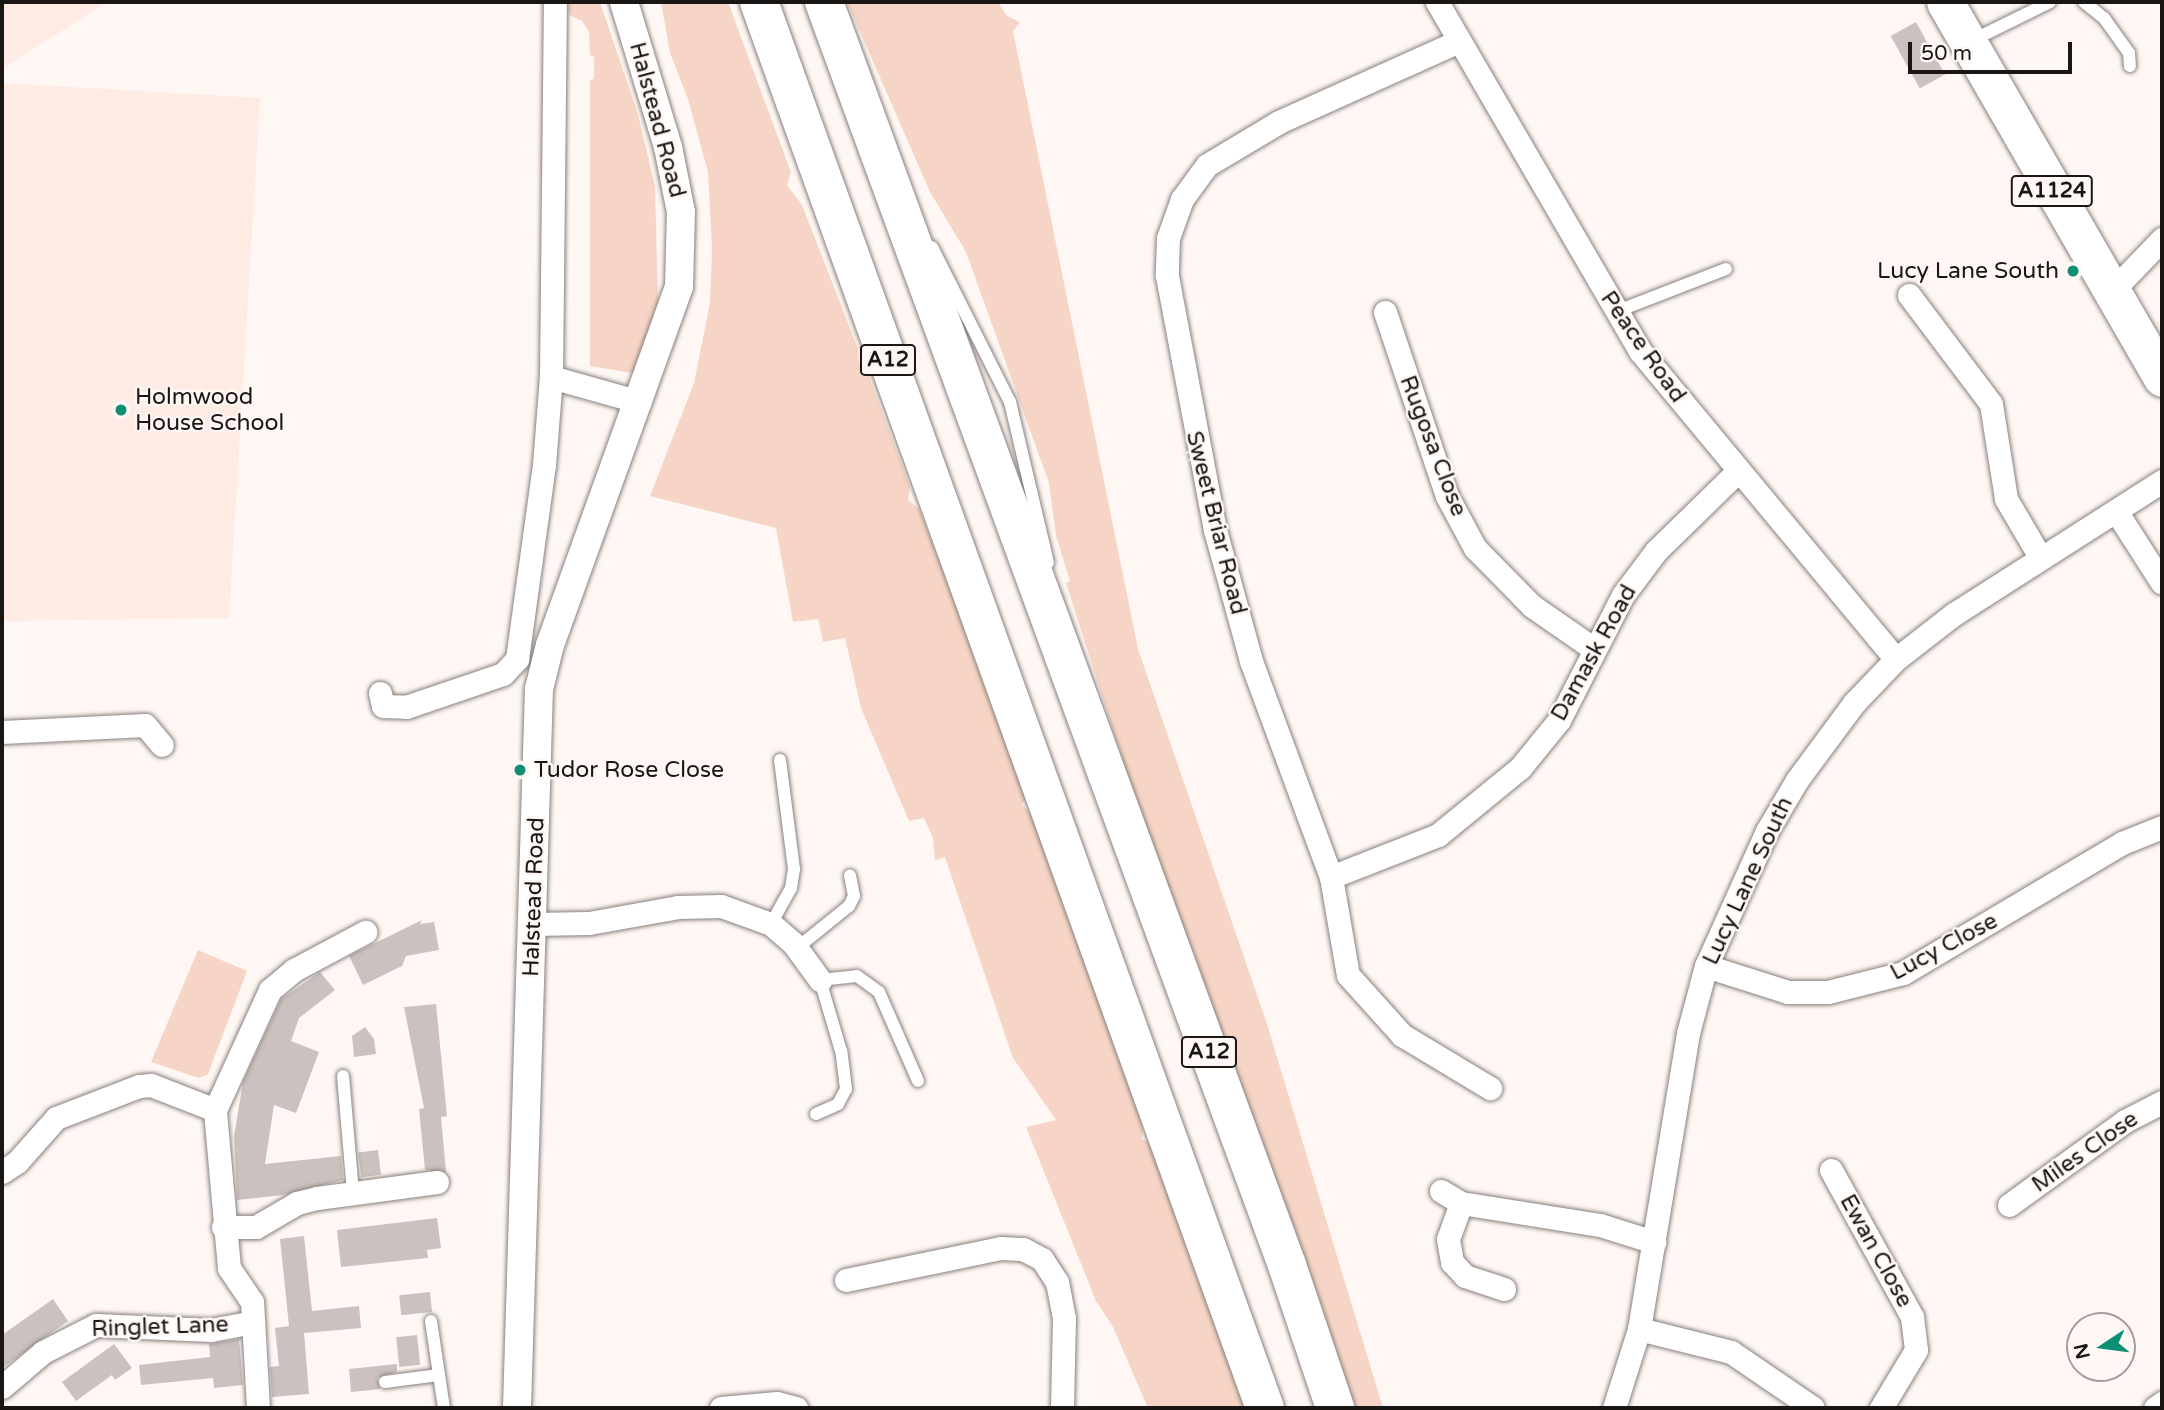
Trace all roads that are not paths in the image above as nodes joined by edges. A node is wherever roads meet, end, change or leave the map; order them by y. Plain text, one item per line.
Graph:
1 (555, 2) edge
2 (624, 2) edge
3 (759, 2) edge
4 (824, 2) edge
5 (1437, 2) edge
6 (1945, 2) edge
7 (2050, 2) edge
8 (2084, 2) edge
9 (1459, 41) junction
10 (1968, 43) junction
11 (2130, 66) dead end
12 (2162, 239) edge
13 (1726, 269) dead end
14 (2113, 290) junction
15 (1909, 295) dead end
16 (1385, 312) dead end
17 (1615, 312) junction
18 (551, 377) junction
19 (2162, 378) edge
20 (640, 402) junction
21 (1737, 472) junction
22 (2162, 481) edge
23 (2116, 511) junction
24 (2040, 557) junction
25 (2162, 583) edge
26 (1594, 649) junction
27 (1896, 659) junction
28 (380, 693) dead end
29 (2, 732) edge
30 (162, 745) dead end
31 (780, 760) dead end
32 (2162, 827) edge
33 (850, 875) dead end
34 (1331, 877) junction
35 (533, 924) junction
36 (771, 924) junction
37 (365, 932) dead end
38 (797, 948) junction
39 (1706, 966) junction
40 (820, 979) junction
41 (343, 1076) dead end
42 (918, 1081) dead end
43 (1490, 1088) dead end
44 (2162, 1102) edge
45 (215, 1110) junction
46 (816, 1114) dead end
47 (1831, 1170) dead end
48 (2, 1172) edge
49 (437, 1182) dead end
50 (1441, 1191) dead end
51 (353, 1192) junction
52 (1461, 1203) junction
53 (2009, 1205) dead end
54 (223, 1227) junction
55 (1654, 1242) junction
56 (846, 1280) dead end
57 (1504, 1289) dead end
58 (431, 1321) dead end
59 (253, 1322) junction
60 (1639, 1329) junction
61 (439, 1375) junction
62 (385, 1382) dead end
63 (2, 1387) edge
64 (2162, 1404) edge
65 (258, 1408) edge
66 (444, 1408) edge
67 (517, 1408) edge
68 (721, 1408) edge
69 (796, 1408) edge
70 (1062, 1408) edge
71 (1265, 1408) edge
72 (1335, 1408) edge
73 (1614, 1408) edge
74 (1813, 1408) edge
75 (1881, 1408) edge
76 (2155, 1408) edge

1 - 18 street
2 - 20 street, Halstead Road
3 - 71 highway, A12
4 - 72 highway, A12
5 - 9 street, Peace Road
6 - 10 main road, A1124
7 - 10 lane
8 - 11 lane
9 - 17 street, Peace Road
9 - 34 street, Sweet Briar Road
10 - 14 main road, A1124
12 - 14 street
13 - 17 lane
14 - 19 main road, A1124
15 - 24 street
16 - 26 street, Rugosa Close
17 - 21 street, Peace Road
18 - 20 street
18 - 28 street
20 - 35 street, Halstead Road
21 - 26 street, Damask Road
21 - 27 street, Peace Road
22 - 23 street, Lucy Lane South
23 - 24 street, Lucy Lane South
23 - 25 street
24 - 27 street, Lucy Lane South
26 - 34 street, Damask Road
27 - 39 street, Lucy Lane South
29 - 30 street
31 - 36 lane
32 - 39 street, Lucy Close
33 - 38 lane
34 - 43 street, Sweet Briar Road
35 - 36 street
35 - 67 street, Halstead Road
36 - 38 street
37 - 45 street
38 - 40 street
39 - 55 street, Lucy Lane South
40 - 42 lane
40 - 46 lane
41 - 51 lane
44 - 53 street, Miles Close
45 - 48 street
45 - 54 street
47 - 75 street, Ewan Close
49 - 51 street
50 - 52 street
51 - 54 street
52 - 55 street
52 - 57 street
54 - 59 street
55 - 60 street, Lucy Lane South
56 - 70 street
58 - 61 lane
59 - 63 street, Ringlet Lane
59 - 65 street
60 - 73 street, Lucy Lane South
60 - 74 street
61 - 62 lane
61 - 66 lane
64 - 76 street
68 - 69 street

